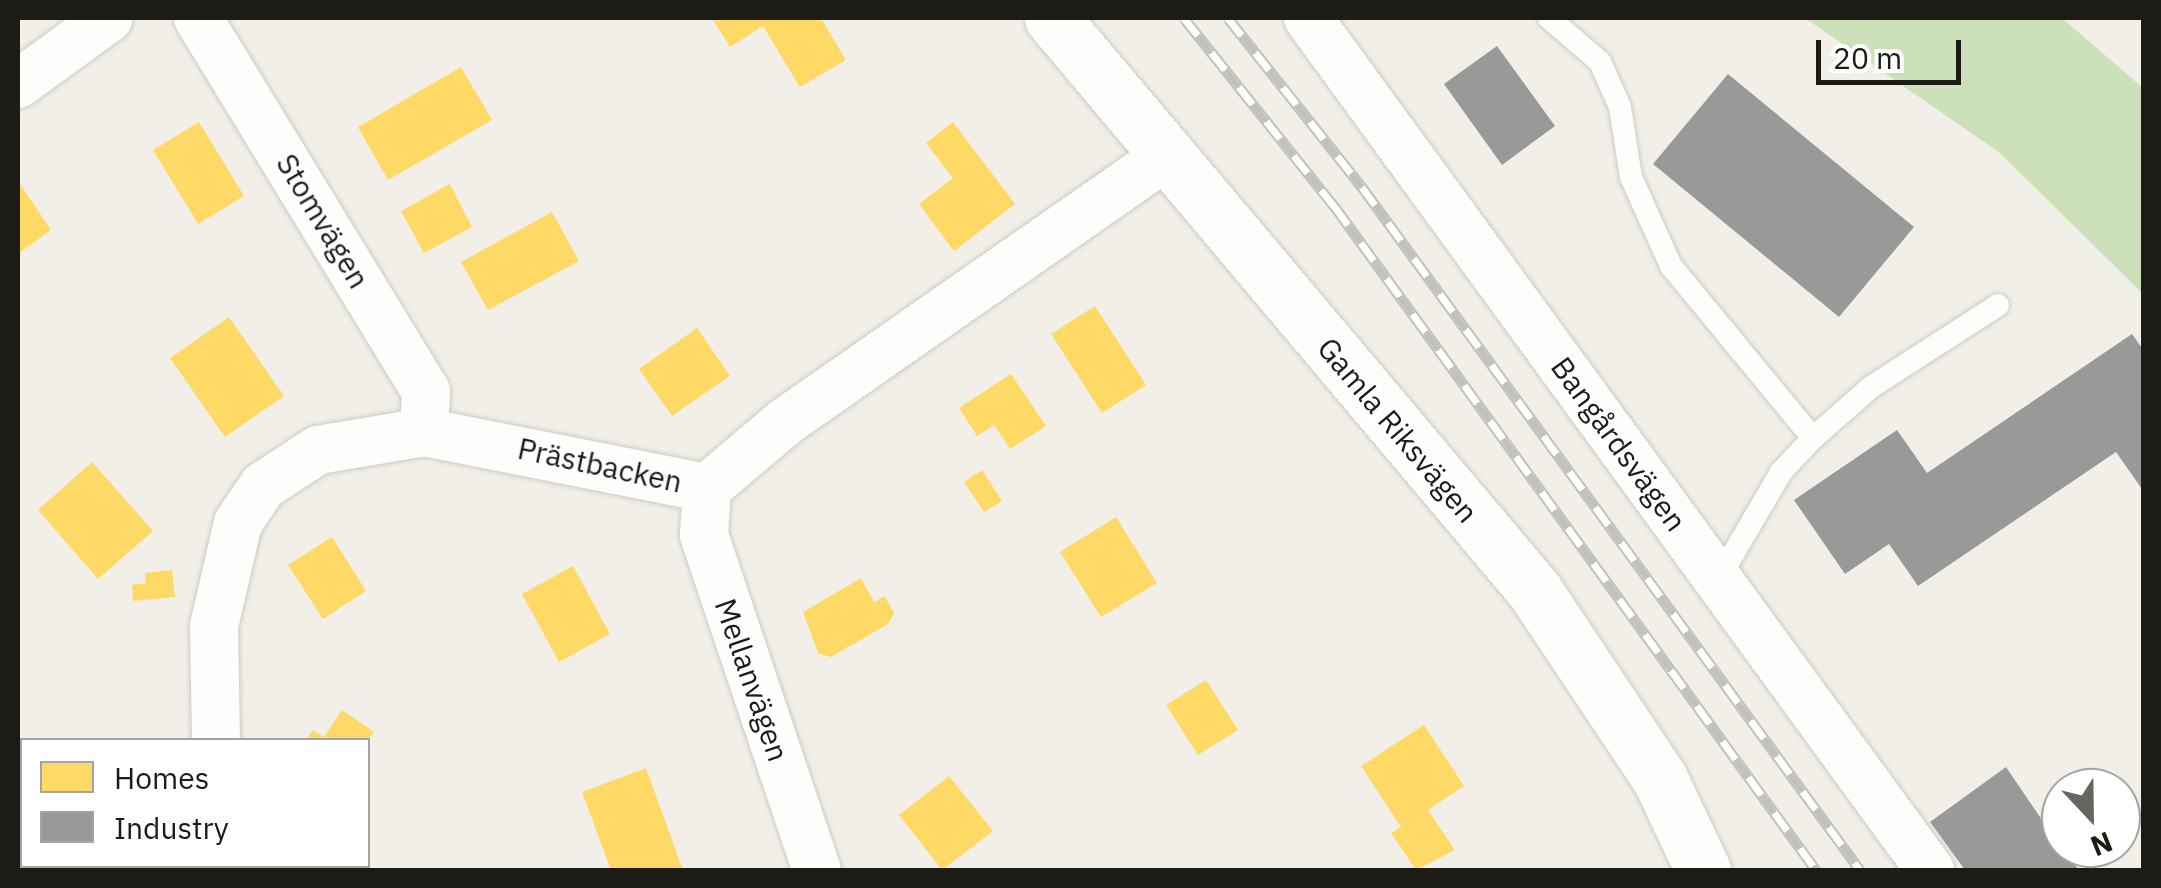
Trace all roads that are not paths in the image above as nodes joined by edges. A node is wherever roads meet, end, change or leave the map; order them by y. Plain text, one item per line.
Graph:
1 (108, 18) edge
2 (198, 18) edge
3 (1052, 18) edge
4 (1308, 18) edge
5 (1548, 18) edge
6 (18, 84) edge
7 (1167, 156) junction
8 (1998, 305) dead end
9 (424, 432) junction
10 (1813, 438) junction
11 (707, 488) junction
12 (1718, 580) junction
13 (216, 738) edge
14 (817, 870) edge
15 (1704, 870) edge
16 (1930, 870) edge

1 - 6 street
2 - 9 street, Stomvägen
3 - 7 street, Gamla Riksvägen
4 - 12 street, Bangårdsvägen
5 - 10 lane
7 - 11 street, Prästbacken
7 - 15 street, Gamla Riksvägen
8 - 10 lane
9 - 11 street, Prästbacken
9 - 13 street, Prästbacken
10 - 12 lane
11 - 14 street, Mellanvägen
12 - 16 street, Bangårdsvägen

